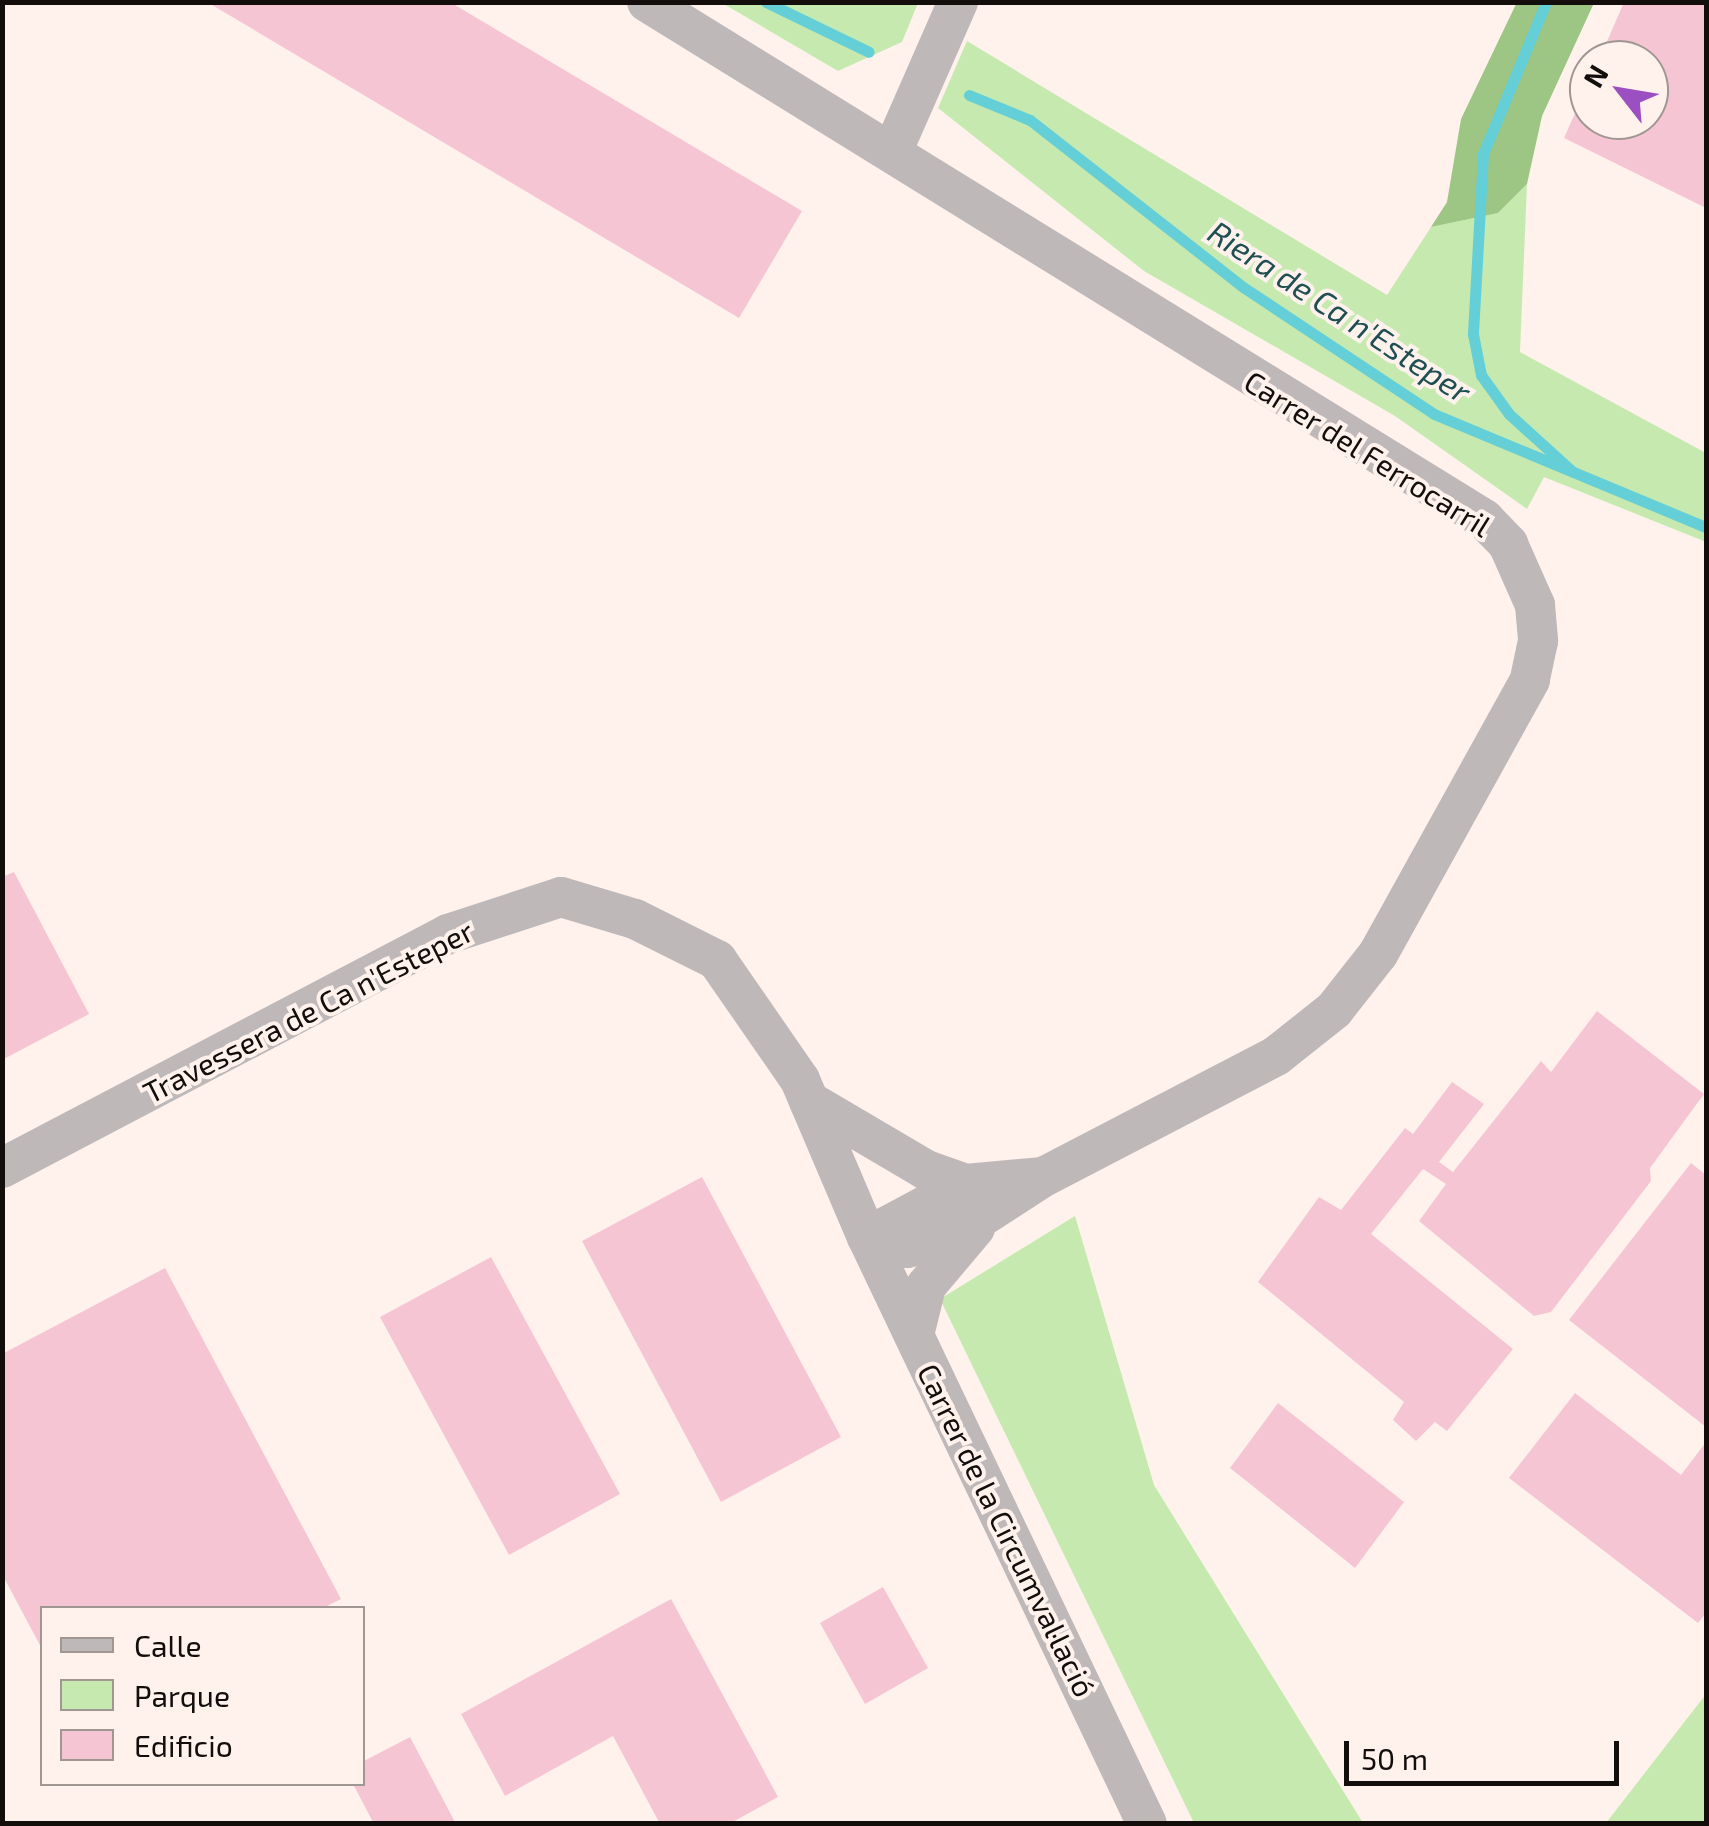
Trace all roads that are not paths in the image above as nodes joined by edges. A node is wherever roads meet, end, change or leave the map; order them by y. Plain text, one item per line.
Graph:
1 (648, 2) edge
2 (958, 2) edge
3 (894, 150) junction
4 (809, 1102) junction
5 (2, 1168) edge
6 (1044, 1176) junction
7 (966, 1184) junction
8 (981, 1221) junction
9 (867, 1237) junction
10 (914, 1336) junction
11 (1147, 1824) edge

1 - 3 street, Carrer del Ferrocarril
2 - 3 street
3 - 6 street, Carrer del Ferrocarril
4 - 5 street, Travessera de Ca n'Esteper
4 - 7 street, Carrer del Ferrocarril
4 - 9 street, Travessera de Ca n'Esteper
6 - 7 street, Carrer del Ferrocarril
6 - 8 street, Carrer del Ferrocarril
7 - 9 street, Carrer del Ferrocarril
8 - 9 street, Carrer del Ferrocarril
8 - 10 street, Carrer del Ferrocarril
9 - 10 street, Carrer de la Circumval·lació
10 - 11 street, Carrer de la Circumval·lació

